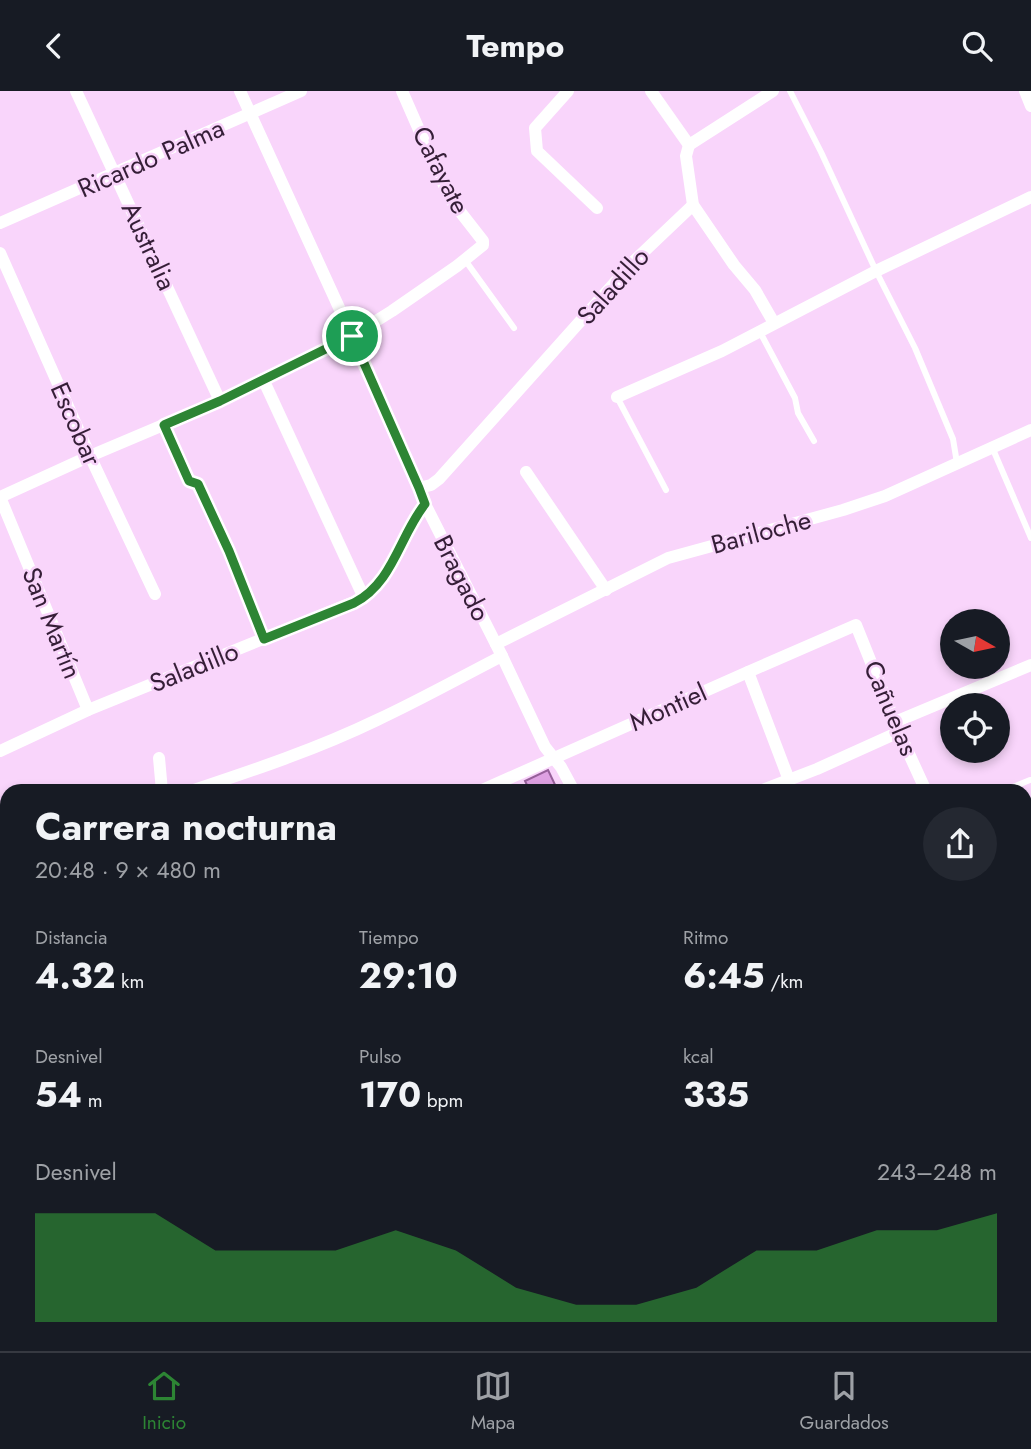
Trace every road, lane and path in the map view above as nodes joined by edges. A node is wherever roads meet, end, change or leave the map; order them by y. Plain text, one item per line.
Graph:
1 (76, 91) edge
2 (240, 91) edge
3 (301, 91) edge
4 (402, 91) edge
5 (568, 91) edge
6 (651, 91) edge
7 (773, 91) edge
8 (790, 91) edge
9 (1025, 91) edge
10 (1031, 106) edge
11 (250, 114) junction
12 (689, 145) junction
13 (116, 173) junction
14 (1031, 197) edge
15 (693, 205) junction
16 (597, 208) dead end
17 (0, 223) edge
18 (0, 253) edge
19 (464, 260) junction
20 (876, 271) junction
21 (774, 323) junction
22 (514, 328) dead end
23 (760, 332) junction
24 (352, 336) junction
25 (263, 379) junction
26 (617, 397) joint
27 (220, 401) junction
28 (164, 425) junction
29 (1031, 430) edge
30 (814, 441) dead end
31 (992, 447) junction
32 (90, 456) junction
33 (957, 463) junction
34 (526, 472) dead end
35 (419, 488) junction
36 (666, 490) dead end
37 (0, 497) edge
38 (425, 504) junction
39 (1031, 538) edge
40 (606, 590) junction
41 (155, 594) dead end
42 (364, 598) junction
43 (856, 625) joint
44 (264, 639) junction
45 (499, 650) junction
46 (1031, 666) edge
47 (748, 671) junction
48 (88, 710) junction
49 (897, 727) junction
50 (0, 751) edge
51 (554, 757) junction
52 (159, 758) dead end
53 (789, 780) junction
54 (161, 784) edge
55 (212, 784) edge
56 (495, 784) edge
57 (570, 784) edge
58 (778, 784) edge
59 (923, 784) edge

1 - 13 street, Australia
2 - 11 street, Bragado
3 - 11 street, Ricardo Palma
4 - 19 street, Cafayate
5 - 16 street
6 - 12 street
7 - 12 street
8 - 20 lane
9 - 10 street
11 - 13 street, Ricardo Palma
11 - 24 street, Bragado
12 - 15 street
13 - 17 street, Ricardo Palma
13 - 27 street, Australia
14 - 20 street
15 - 21 street
15 - 35 street, Saladillo
18 - 32 street, Escobar
19 - 22 lane
19 - 24 street
20 - 21 street
20 - 33 lane
21 - 23 street
23 - 26 street
23 - 30 lane
24 - 25 street
24 - 35 street, Bragado
25 - 27 street
25 - 42 street
26 - 36 lane
27 - 28 street
28 - 32 street
28 - 44 lane
29 - 31 street, Bariloche
31 - 33 street, Bariloche
31 - 39 lane
32 - 37 street
32 - 41 street, Escobar
33 - 40 street, Bariloche
34 - 40 street
35 - 38 street, Bragado
37 - 48 street, San Martín
38 - 42 street, Saladillo
38 - 45 street, Bragado
40 - 45 street, Bariloche
42 - 44 street, Saladillo
43 - 47 street, Montiel
43 - 49 street, Cañuelas
44 - 48 street, Saladillo
45 - 51 street, Bragado
45 - 55 street, Bariloche
46 - 49 street
47 - 51 street, Montiel
47 - 53 street
48 - 50 street, Saladillo
49 - 53 street
49 - 59 street, Cañuelas
51 - 56 street, Montiel
51 - 57 street, Bragado
52 - 54 street
53 - 58 street

